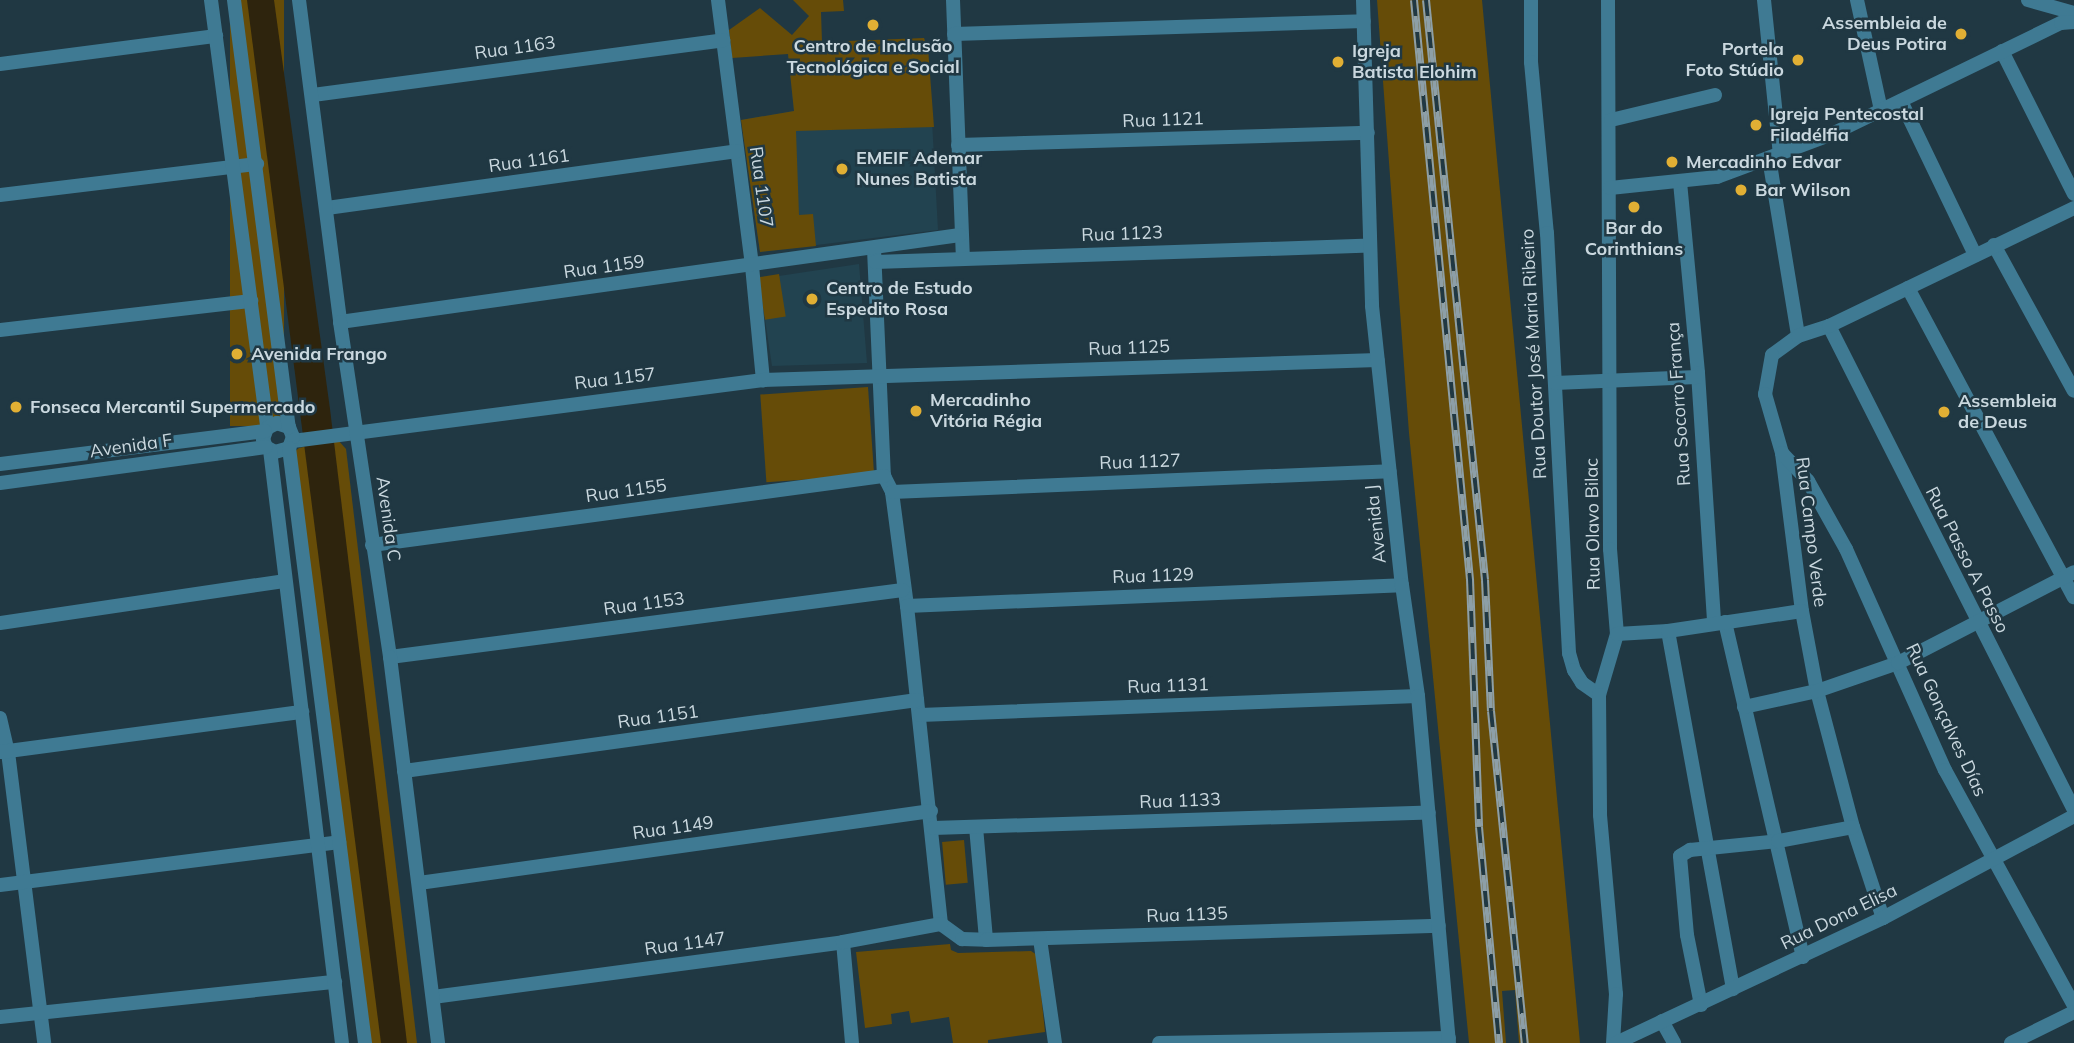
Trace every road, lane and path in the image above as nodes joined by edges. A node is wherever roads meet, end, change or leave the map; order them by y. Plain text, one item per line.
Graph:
1 (211, 0) edge
2 (234, 0) edge
3 (299, 0) edge
4 (718, 0) edge
5 (953, 0) edge
6 (1363, 0) edge
7 (1531, 0) edge
8 (1608, 0) edge
9 (1764, 0) edge
10 (1857, 0) edge
11 (2028, 0) edge
12 (2074, 13) edge
13 (1364, 21) junction
14 (2074, 22) edge
15 (954, 34) junction
16 (216, 36) junction
17 (723, 40) junction
18 (2002, 51) junction
19 (0, 64) edge
20 (313, 95) junction
21 (1714, 95) dead end
22 (1901, 101) junction
23 (1881, 110) junction
24 (1611, 120) junction
25 (1368, 133) junction
26 (958, 145) junction
27 (737, 151) junction
28 (1774, 156) junction
29 (257, 164) junction
30 (233, 167) junction
31 (1680, 182) junction
32 (1610, 188) junction
33 (2074, 194) edge
34 (0, 195) edge
35 (327, 208) junction
36 (2074, 208) edge
37 (960, 235) junction
38 (1994, 245) junction
39 (1370, 246) junction
40 (874, 255) junction
41 (1975, 255) junction
42 (963, 258) junction
43 (752, 266) junction
44 (1908, 288) junction
45 (251, 301) junction
46 (340, 322) junction
47 (1829, 326) junction
48 (0, 330) edge
49 (1798, 336) junction
50 (1378, 360) junction
51 (880, 374) junction
52 (1698, 377) junction
53 (763, 380) junction
54 (1555, 383) junction
55 (1611, 383) junction
56 (2074, 391) edge
57 (266, 430) junction
58 (356, 431) junction
59 (294, 438) junction
60 (268, 449) junction
61 (1783, 453) junction
62 (0, 464) edge
63 (1390, 471) junction
64 (884, 476) junction
65 (0, 483) edge
66 (892, 492) junction
67 (372, 545) junction
68 (2069, 574) edge
69 (284, 581) junction
70 (1402, 585) junction
71 (903, 590) junction
72 (2074, 597) edge
73 (907, 606) junction
74 (1802, 611) junction
75 (1977, 622) junction
76 (0, 623) edge
77 (1719, 623) junction
78 (1668, 631) junction
79 (1617, 634) junction
80 (390, 657) junction
81 (1898, 663) junction
82 (1816, 691) junction
83 (1598, 695) junction
84 (1418, 696) junction
85 (1744, 707) junction
86 (918, 708) junction
87 (302, 712) junction
88 (0, 718) edge
89 (4, 752) edge
90 (404, 771) junction
91 (2074, 810) edge
92 (931, 811) junction
93 (1429, 812) junction
94 (2074, 816) edge
95 (976, 827) junction
96 (1853, 827) junction
97 (933, 828) junction
98 (1778, 841) junction
99 (340, 842) junction
100 (317, 845) junction
101 (1707, 847) junction
102 (1994, 859) junction
103 (26, 881) junction
104 (419, 883) junction
105 (0, 885) edge
106 (1883, 918) junction
107 (941, 924) junction
108 (1440, 926) junction
109 (1040, 939) junction
110 (986, 940) junction
111 (843, 942) junction
112 (1803, 957) junction
113 (335, 982) junction
114 (1733, 989) junction
115 (433, 997) junction
116 (1701, 1005) junction
117 (2074, 1006) edge
118 (41, 1012) junction
119 (2074, 1012) edge
120 (0, 1017) edge
121 (1662, 1021) junction
122 (1449, 1041) edge
123 (44, 1043) edge
124 (342, 1043) edge
125 (365, 1043) edge
126 (438, 1043) edge
127 (852, 1043) edge
128 (1055, 1043) edge
129 (1159, 1043) edge
130 (1614, 1043) edge
131 (1674, 1043) edge
132 (2011, 1043) edge

1 - 16 street
2 - 29 street
3 - 20 street, Avenida C
4 - 17 street, Rua 1107
5 - 15 street
6 - 13 street, Avenida J
7 - 54 street, Rua Doutor José Maria Ribeiro
8 - 24 street, Rua Olavo Bilac
9 - 28 street
10 - 23 street
11 - 12 street
13 - 15 street
13 - 25 street, Avenida J
14 - 18 street
15 - 26 street
16 - 19 street
16 - 30 street
17 - 20 street, Rua 1163
17 - 27 street, Rua 1107
18 - 22 street
18 - 33 street
20 - 35 street, Avenida C
21 - 24 street
22 - 23 street
22 - 41 street
23 - 28 street
24 - 32 street, Rua Olavo Bilac
25 - 26 street, Rua 1121
25 - 39 street, Avenida J
26 - 37 street
27 - 35 street, Rua 1161
27 - 43 street, Rua 1107
28 - 31 street
28 - 49 street
29 - 30 street
29 - 59 street
30 - 34 street
30 - 45 street
31 - 32 street
31 - 52 street, Rua Socorro França
32 - 55 street, Rua Olavo Bilac
35 - 46 street, Avenida C
36 - 38 street
37 - 40 street, Rua 1159
37 - 42 street
38 - 41 street
38 - 56 street
39 - 42 street, Rua 1123
39 - 50 street, Avenida J
40 - 42 street, Rua 1123
40 - 43 street, Rua 1159
40 - 51 street
41 - 44 street
43 - 46 street, Rua 1159
43 - 53 street, Rua 1107
44 - 47 street
44 - 68 street
45 - 48 street
45 - 57 street
46 - 58 street, Avenida C
47 - 49 street
47 - 75 street, Rua Passo A Passo
49 - 61 street, Rua Campo Verde
50 - 51 street, Rua 1125
50 - 63 street, Avenida J
51 - 53 street, Rua 1157
51 - 64 street
52 - 55 street
52 - 77 street, Rua Socorro França
53 - 58 street, Rua 1157
54 - 55 street
54 - 83 street, Rua Doutor José Maria Ribeiro
55 - 79 street, Rua Olavo Bilac
57 - 59 street, Avenida F
57 - 60 street
57 - 62 street, Avenida F
58 - 59 street, Rua 1157
58 - 67 street, Avenida C
59 - 60 street, Avenida F
59 - 99 street
60 - 65 street, Avenida F
60 - 69 street
61 - 74 street, Rua Campo Verde
61 - 81 street, Rua Gonçalves Días
63 - 66 street, Rua 1127
63 - 70 street, Avenida J
64 - 66 street
64 - 67 street, Rua 1155
66 - 71 street
67 - 80 street, Avenida C
68 - 72 street
68 - 75 street
69 - 76 street
69 - 87 street
70 - 73 street, Rua 1129
70 - 84 street, Avenida J
71 - 73 street
71 - 80 street, Rua 1153
73 - 86 street
74 - 77 street
74 - 82 street, Rua Campo Verde
75 - 81 street
75 - 91 street, Rua Passo A Passo
77 - 78 street
77 - 85 street, Rua Socorro França
78 - 79 street
78 - 101 street
79 - 83 street, Rua Olavo Bilac
80 - 90 street, Avenida C
81 - 82 street
81 - 102 street, Rua Gonçalves Días
82 - 85 street
82 - 96 street, Rua Campo Verde
83 - 130 street, Rua Olavo Bilac
84 - 86 street, Rua 1131
84 - 93 street, Avenida J
85 - 98 street, Rua Socorro França
86 - 90 street, Rua 1151
86 - 92 street
87 - 89 street
87 - 100 street
88 - 89 street
89 - 103 street
90 - 104 street, Avenida C
92 - 97 street
92 - 104 street, Rua 1149
93 - 95 street, Rua 1133
93 - 108 street, Avenida J
94 - 102 street, Rua Dona Elisa
95 - 97 street, Rua 1133
95 - 110 street
96 - 98 street
96 - 106 street, Rua Campo Verde
97 - 107 street
98 - 101 street
98 - 112 street, Rua Socorro França
99 - 100 street
99 - 125 street
100 - 103 street
100 - 113 street
101 - 114 street
101 - 116 street
102 - 106 street, Rua Dona Elisa
102 - 117 street, Rua Gonçalves Días
103 - 105 street
103 - 118 street
104 - 115 street, Avenida C
106 - 112 street, Rua Dona Elisa
107 - 110 street, Rua 1135
107 - 111 street, Rua 1147
108 - 109 street, Rua 1135
108 - 122 street, Avenida J
109 - 110 street, Rua 1135
109 - 128 street
111 - 115 street, Rua 1147
111 - 127 street
112 - 114 street, Rua Dona Elisa
113 - 118 street
113 - 124 street
114 - 116 street, Rua Dona Elisa
115 - 126 street, Avenida C
116 - 121 street, Rua Dona Elisa
118 - 120 street
118 - 123 street
119 - 132 street
121 - 130 street, Rua Dona Elisa
121 - 131 street
122 - 129 street

